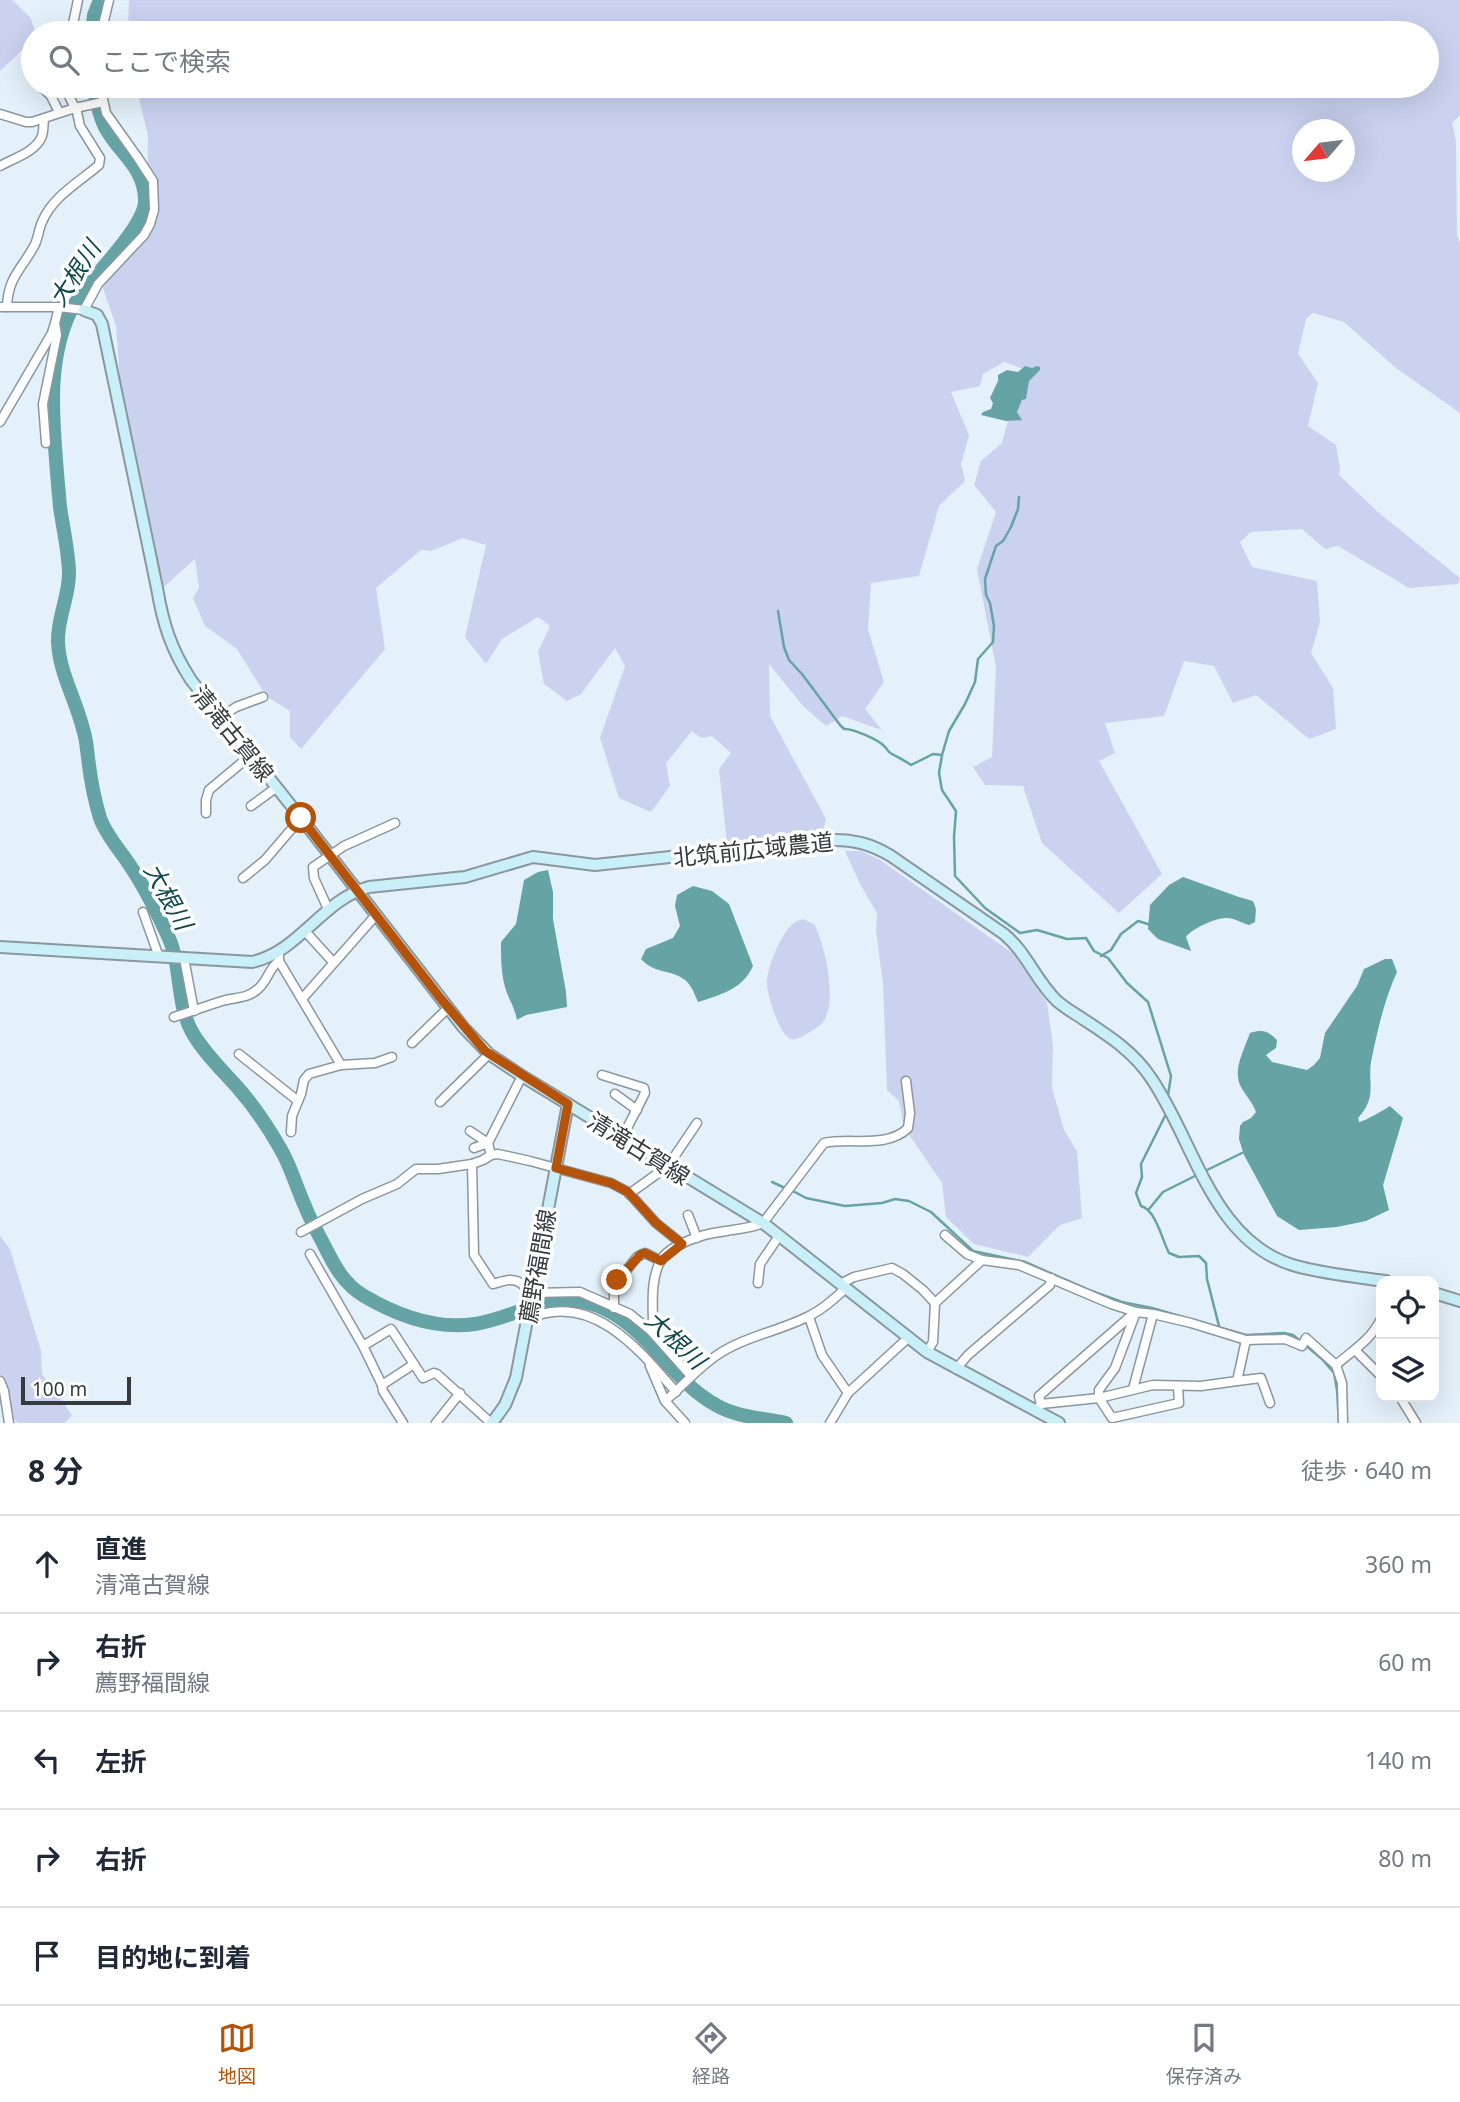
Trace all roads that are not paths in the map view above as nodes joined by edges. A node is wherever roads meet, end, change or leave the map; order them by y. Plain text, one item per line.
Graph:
1 (78, 0) edge
2 (109, 0) edge
3 (74, 21) edge
4 (104, 21) edge
5 (52, 98) edge
6 (70, 98) edge
7 (102, 98) edge
8 (103, 102) junction
9 (75, 108) junction
10 (59, 112) junction
11 (0, 114) edge
12 (44, 119) junction
13 (0, 166) edge
14 (3, 307) edge
15 (59, 307) junction
16 (84, 310) junction
17 (55, 323) junction
18 (1, 417) edge
19 (46, 443) dead end
20 (263, 696) dead end
21 (221, 717) junction
22 (251, 754) junction
23 (277, 788) junction
24 (251, 806) dead end
25 (206, 813) dead end
26 (301, 818) junction
27 (395, 823) dead end
28 (330, 855) junction
29 (243, 878) dead end
30 (356, 890) junction
31 (328, 909) junction
32 (143, 912) dead end
33 (376, 915) junction
34 (304, 930) junction
35 (0, 947) edge
36 (279, 956) junction
37 (159, 957) junction
38 (182, 958) junction
39 (333, 962) junction
40 (302, 999) junction
41 (448, 1008) junction
42 (194, 1011) junction
43 (174, 1017) dead end
44 (412, 1043) dead end
45 (239, 1054) dead end
46 (489, 1054) junction
47 (392, 1058) dead end
48 (341, 1065) junction
49 (601, 1075) dead end
50 (522, 1076) junction
51 (906, 1081) dead end
52 (615, 1094) dead end
53 (298, 1101) junction
54 (440, 1102) dead end
55 (568, 1104) junction
56 (637, 1110) junction
57 (697, 1123) dead end
58 (470, 1131) dead end
59 (291, 1132) dead end
60 (622, 1138) junction
61 (488, 1143) junction
62 (474, 1148) dead end
63 (491, 1155) junction
64 (472, 1164) junction
65 (668, 1166) junction
66 (556, 1168) junction
67 (629, 1194) junction
68 (688, 1215) dead end
69 (763, 1223) junction
70 (301, 1232) dead end
71 (944, 1235) dead end
72 (779, 1236) junction
73 (697, 1238) junction
74 (682, 1244) junction
75 (310, 1254) dead end
76 (982, 1260) junction
77 (661, 1261) junction
78 (1051, 1278) junction
79 (1376, 1279) edge
80 (758, 1283) dead end
81 (843, 1286) junction
82 (1439, 1295) edge
83 (532, 1296) junction
84 (1460, 1301) edge
85 (935, 1303) junction
86 (614, 1308) junction
87 (1136, 1312) junction
88 (1153, 1314) junction
89 (809, 1317) junction
90 (528, 1319) junction
91 (1376, 1329) edge
92 (651, 1331) junction
93 (909, 1337) junction
94 (1246, 1340) junction
95 (363, 1346) junction
96 (1355, 1350) junction
97 (927, 1352) junction
98 (647, 1359) junction
99 (414, 1364) junction
100 (1336, 1365) junction
101 (956, 1370) junction
102 (1376, 1371) edge
103 (691, 1376) junction
104 (0, 1381) edge
105 (1237, 1381) junction
106 (382, 1385) junction
107 (1178, 1386) junction
108 (1133, 1389) junction
109 (676, 1392) junction
110 (848, 1393) junction
111 (460, 1394) junction
112 (1099, 1398) junction
113 (665, 1401) junction
114 (1403, 1402) edge
115 (1270, 1403) dead end
116 (1039, 1407) junction
117 (9, 1423) edge
118 (403, 1423) edge
119 (436, 1423) edge
120 (492, 1423) edge
121 (685, 1423) edge
122 (830, 1423) edge
123 (1059, 1423) edge
124 (1343, 1423) edge
125 (1416, 1423) edge

1 - 3 street
2 - 4 street
5 - 10 street
6 - 9 street
7 - 8 street
8 - 9 street
8 - 16 street
9 - 10 street
9 - 14 street
10 - 12 street
11 - 12 street
12 - 13 street
14 - 15 street
15 - 16 street
15 - 17 street
16 - 21 main road, 清滝古賀線
17 - 18 street
17 - 19 street
20 - 21 street
21 - 22 main road, 清滝古賀線
22 - 23 main road, 清滝古賀線
22 - 25 street
23 - 24 street
23 - 26 main road, 清滝古賀線
26 - 28 main road, 清滝古賀線
26 - 29 street
27 - 28 street
28 - 30 main road, 清滝古賀線
28 - 31 street
30 - 31 main road, 北筑前広域農道
30 - 33 main road, 清滝古賀線
30 - 79 main road, 北筑前広域農道
31 - 34 main road, 北筑前広域農道
32 - 37 street
33 - 39 street
33 - 41 main road, 清滝古賀線
34 - 36 main road, 北筑前広域農道
34 - 39 street
35 - 37 main road, 北筑前広域農道
36 - 38 main road, 北筑前広域農道
36 - 40 street
36 - 42 street
37 - 38 main road, 北筑前広域農道
38 - 42 street
39 - 40 street
40 - 48 street
41 - 44 street
41 - 46 main road, 清滝古賀線
42 - 43 street
45 - 53 street
46 - 50 main road, 清滝古賀線
46 - 54 street
47 - 48 street
48 - 53 street
49 - 56 street
50 - 55 main road, 清滝古賀線
50 - 61 street
51 - 69 street
52 - 56 street
53 - 59 street
55 - 60 main road, 清滝古賀線
55 - 66 main road, 薦野福間線
56 - 60 street
57 - 65 street
58 - 61 street
60 - 65 main road, 清滝古賀線
61 - 62 street
61 - 63 street
63 - 64 street
63 - 66 street
64 - 70 street
64 - 83 street
65 - 67 street
65 - 69 main road, 清滝古賀線
66 - 67 street
66 - 83 main road, 薦野福間線
67 - 74 street
68 - 73 street
69 - 72 main road, 清滝古賀線
69 - 73 street
71 - 76 street
72 - 80 street
72 - 81 main road, 清滝古賀線
73 - 74 street
74 - 77 street
75 - 95 street
76 - 78 street
76 - 85 street
77 - 86 street
77 - 92 street
78 - 87 street
78 - 101 street
81 - 85 street
81 - 89 street
81 - 93 main road, 清滝古賀線
82 - 84 main road
83 - 86 street
83 - 90 main road, 薦野福間線
85 - 97 street
86 - 92 street
87 - 88 street
87 - 112 street
87 - 116 street
88 - 94 street
88 - 108 street
89 - 103 street
89 - 110 street
90 - 98 street
90 - 120 main road, 薦野福間線
91 - 96 street
92 - 103 street
93 - 97 main road, 清滝古賀線
93 - 110 street
94 - 100 street
94 - 105 street
95 - 99 street
95 - 106 street
96 - 100 street
96 - 102 street
97 - 101 main road, 清滝古賀線
98 - 109 street
98 - 113 street
99 - 106 street
99 - 111 street
100 - 124 street
101 - 116 main road, 清滝古賀線
103 - 109 street
104 - 117 street
105 - 107 street
105 - 115 street
106 - 118 street
107 - 108 street
107 - 112 street
108 - 112 street
109 - 113 street
110 - 122 street
111 - 119 street
111 - 120 street
112 - 116 street
113 - 121 street
114 - 125 street
116 - 123 main road, 清滝古賀線

